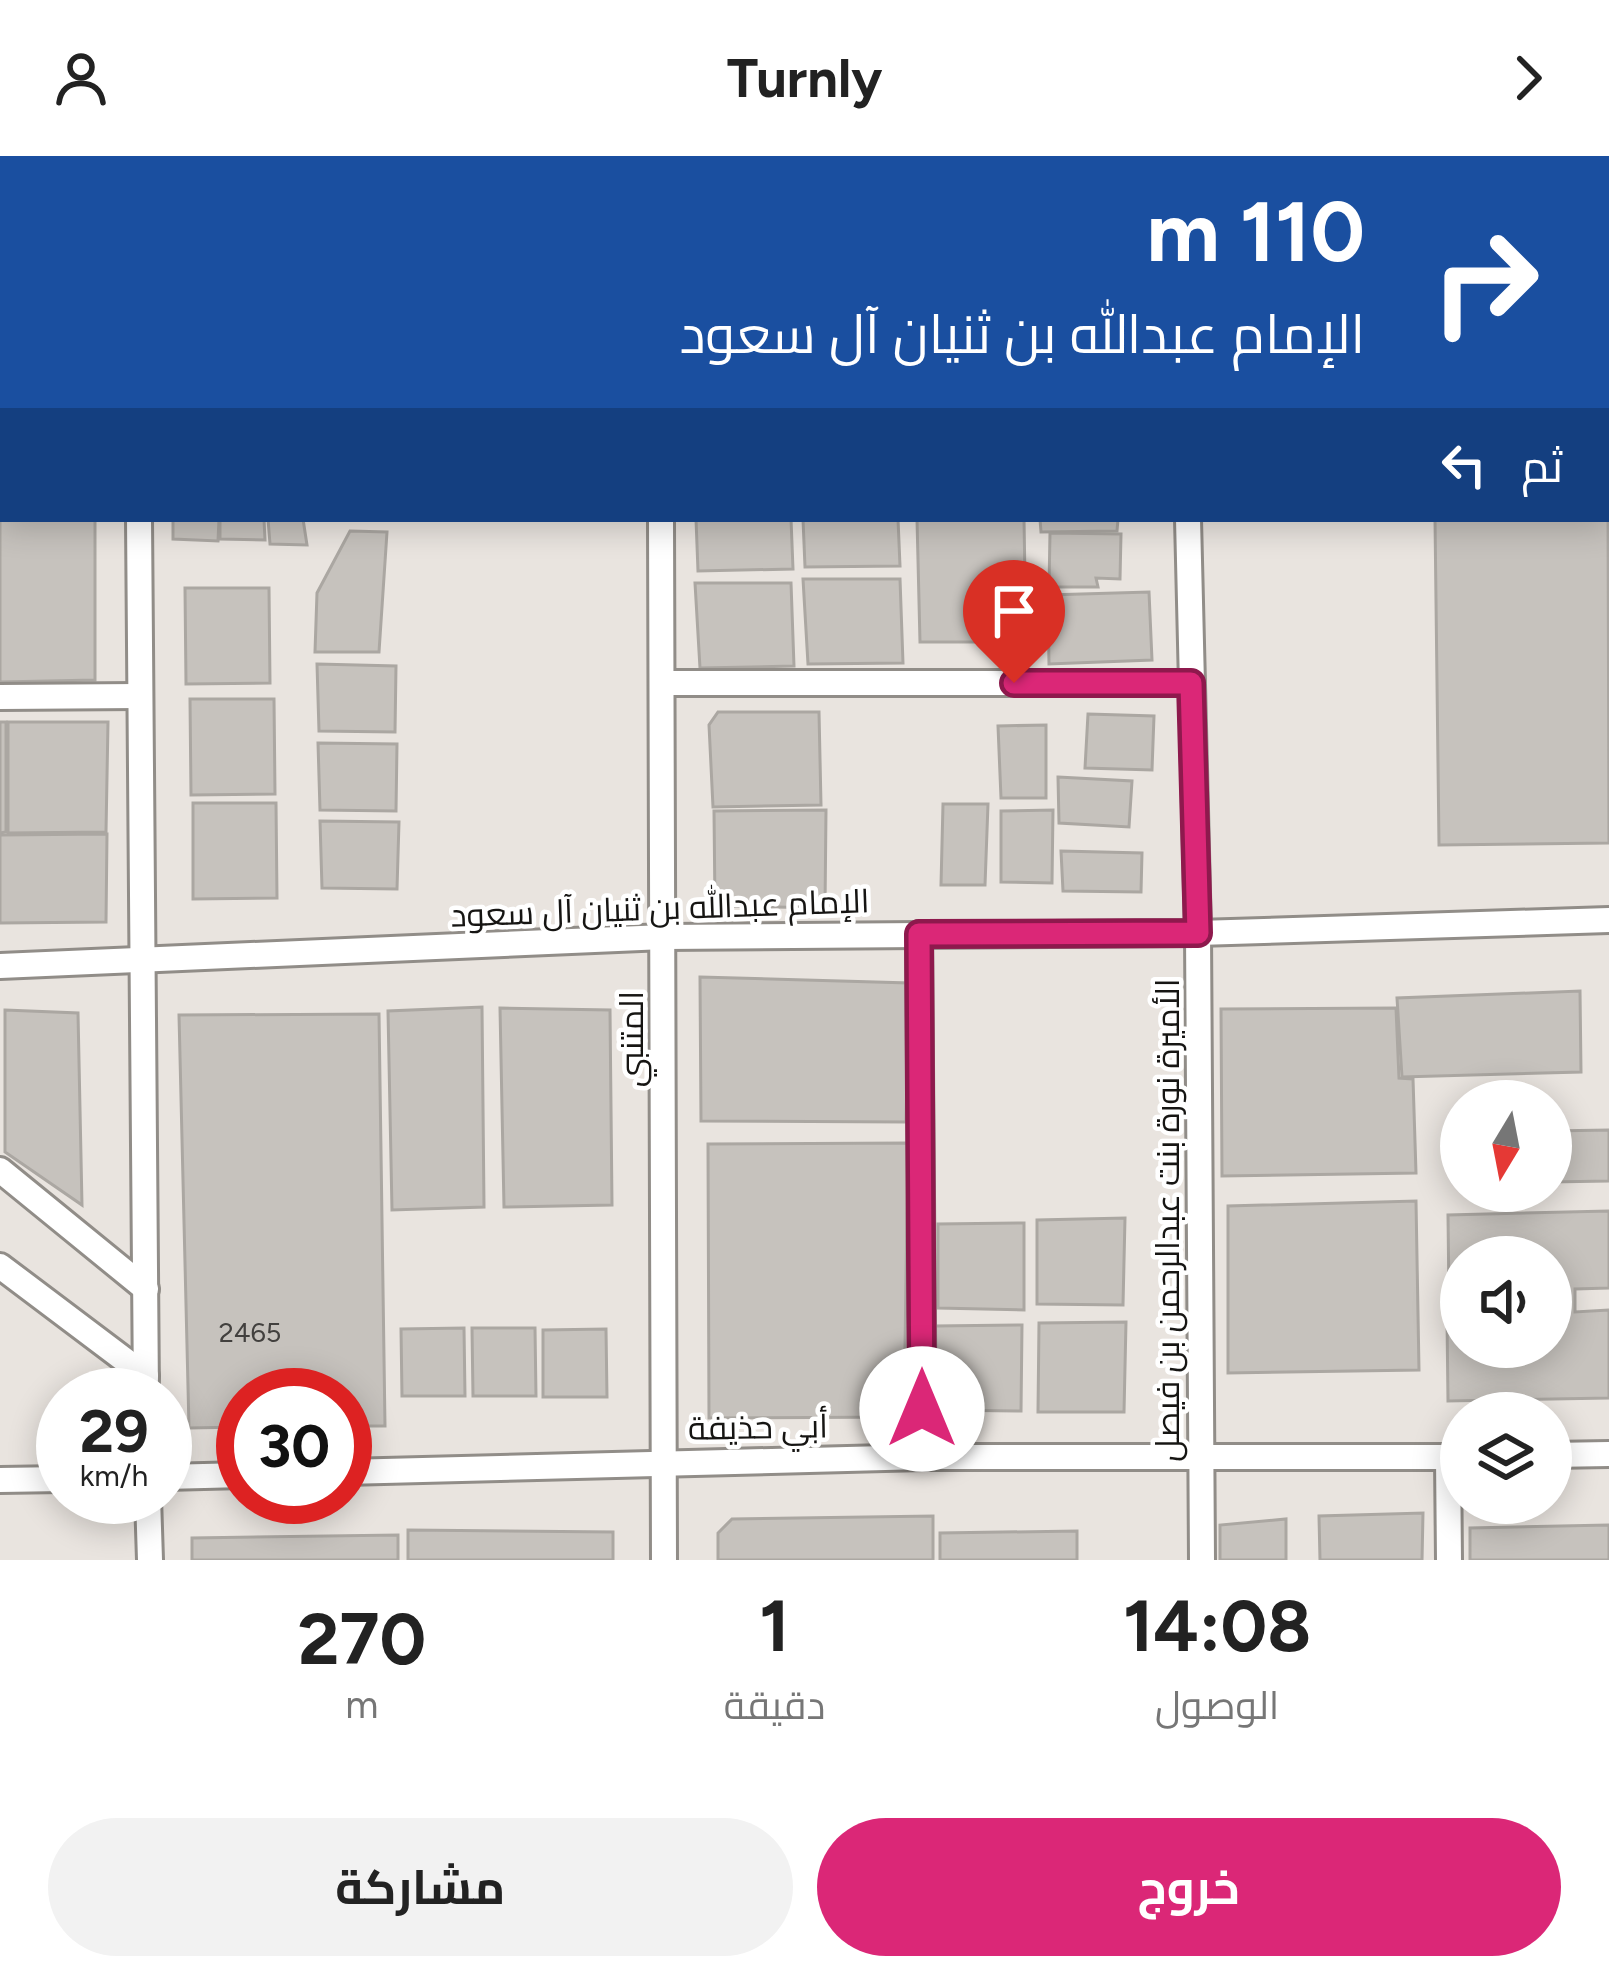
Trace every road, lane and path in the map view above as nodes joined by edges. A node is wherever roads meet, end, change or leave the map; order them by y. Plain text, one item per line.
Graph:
1 (139, 522) edge
2 (661, 522) edge
3 (1188, 522) edge
4 (662, 683) junction
5 (1191, 683) junction
6 (139, 696) junction
7 (0, 698) edge
8 (1609, 920) edge
9 (1198, 933) junction
10 (919, 934) junction
11 (664, 937) junction
12 (140, 960) junction
13 (0, 966) edge
14 (0, 1170) edge
15 (0, 1266) edge
16 (146, 1289) junction
17 (125, 1368) edge
18 (146, 1368) edge
19 (1609, 1454) edge
20 (1202, 1455) junction
21 (1572, 1455) edge
22 (923, 1457) junction
23 (1440, 1457) edge
24 (663, 1462) junction
25 (372, 1471) edge
26 (36, 1479) edge
27 (0, 1480) edge
28 (149, 1524) edge
29 (1451, 1524) edge
30 (150, 1560) edge
31 (664, 1560) edge
32 (1202, 1560) edge
33 (1449, 1560) edge

1 - 6 street
2 - 4 street, المتنبي
3 - 5 street, الأميرة نورة بنت عبدالرحمن بن فيصل
4 - 5 street
4 - 11 street, المتنبي
5 - 9 street, الأميرة نورة بنت عبدالرحمن بن فيصل
6 - 7 street
6 - 12 street
8 - 9 street, الإمام عبدالله بن ثنيان آل سعود
9 - 10 street, الإمام عبدالله بن ثنيان آل سعود
9 - 20 street, الأميرة نورة بنت عبدالرحمن بن فيصل
10 - 11 street, الإمام عبدالله بن ثنيان آل سعود
10 - 22 street
11 - 12 street, الإمام عبدالله بن ثنيان آل سعود
11 - 24 street, المتنبي
12 - 13 street, الإمام عبدالله بن ثنيان آل سعود
12 - 16 street
14 - 16 street
15 - 17 street
16 - 18 street
19 - 21 street
20 - 22 street, أبي حذيفة
20 - 23 street, أبي حذيفة
20 - 32 street, الأميرة نورة بنت عبدالرحمن بن فيصل
22 - 24 street, أبي حذيفة
24 - 25 street, أبي حذيفة
24 - 31 street, المتنبي
26 - 27 street
28 - 30 street
29 - 33 street

